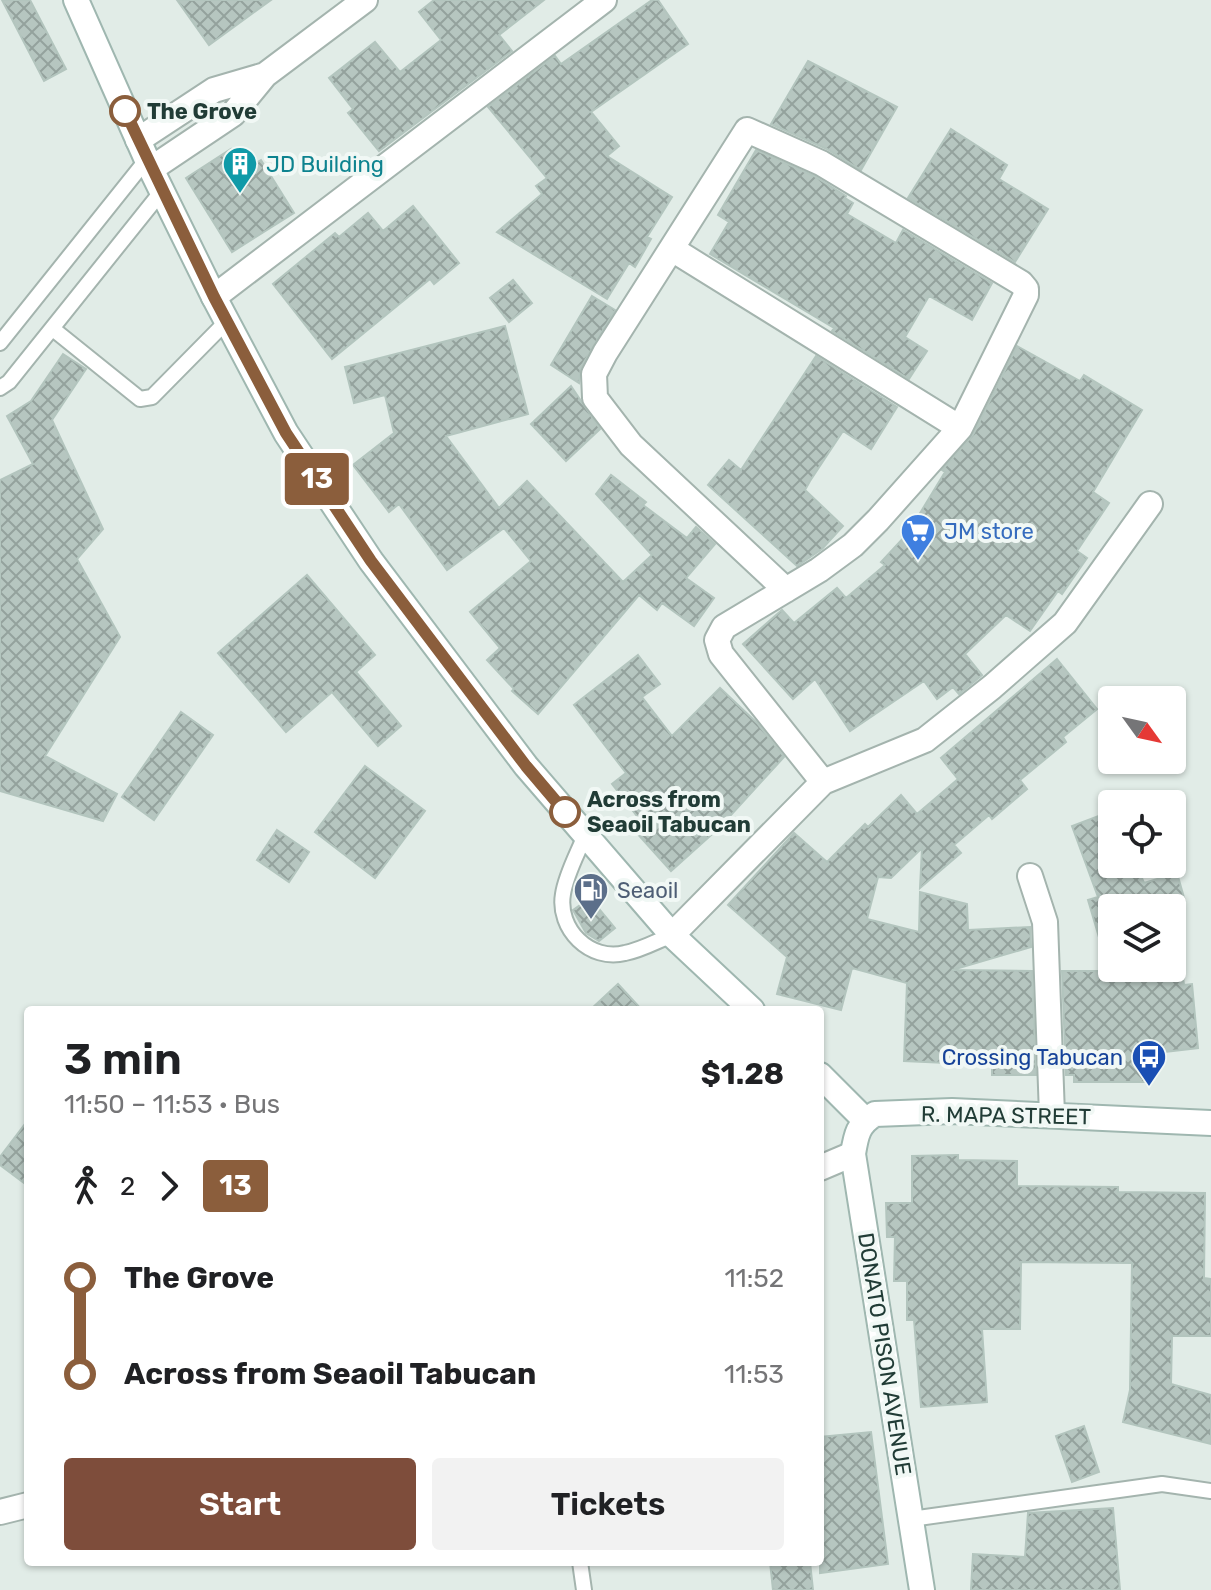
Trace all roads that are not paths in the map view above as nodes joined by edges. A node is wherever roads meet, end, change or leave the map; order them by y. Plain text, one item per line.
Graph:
1 (76, 0) edge
2 (365, 0) edge
3 (604, 0) edge
4 (150, 165) junction
5 (672, 249) junction
6 (214, 297) junction
7 (227, 321) junction
8 (53, 329) junction
9 (0, 343) edge
10 (0, 388) edge
11 (960, 428) junction
12 (1150, 504) dead end
13 (786, 590) junction
14 (823, 782) junction
15 (585, 835) junction
16 (1030, 876) dead end
17 (672, 935) junction
18 (740, 1006) edge
19 (824, 1079) edge
20 (1052, 1115) junction
21 (865, 1120) junction
22 (1211, 1123) edge
23 (853, 1154) junction
24 (824, 1166) edge
25 (1211, 1491) edge
26 (24, 1506) edge
27 (0, 1512) edge
28 (911, 1519) junction
29 (581, 1566) edge
30 (584, 1590) edge
31 (922, 1590) edge

1 - 4 street
2 - 4 street
3 - 6 street
4 - 6 street
4 - 8 lane
4 - 9 lane
5 - 11 street
5 - 11 street
5 - 13 street
6 - 7 street
7 - 8 lane
7 - 15 street
8 - 10 lane
11 - 13 street
12 - 14 street
13 - 14 street
14 - 17 street
15 - 17 street
15 - 17 lane
16 - 20 street
17 - 18 street
19 - 21 street
20 - 21 street, R. MAPA STREET
20 - 22 street, R. MAPA STREET
21 - 23 street, DONATO PISON AVENUE
23 - 24 street
23 - 28 street, DONATO PISON AVENUE
25 - 28 lane
26 - 27 street
28 - 31 street, DONATO PISON AVENUE
29 - 30 lane

